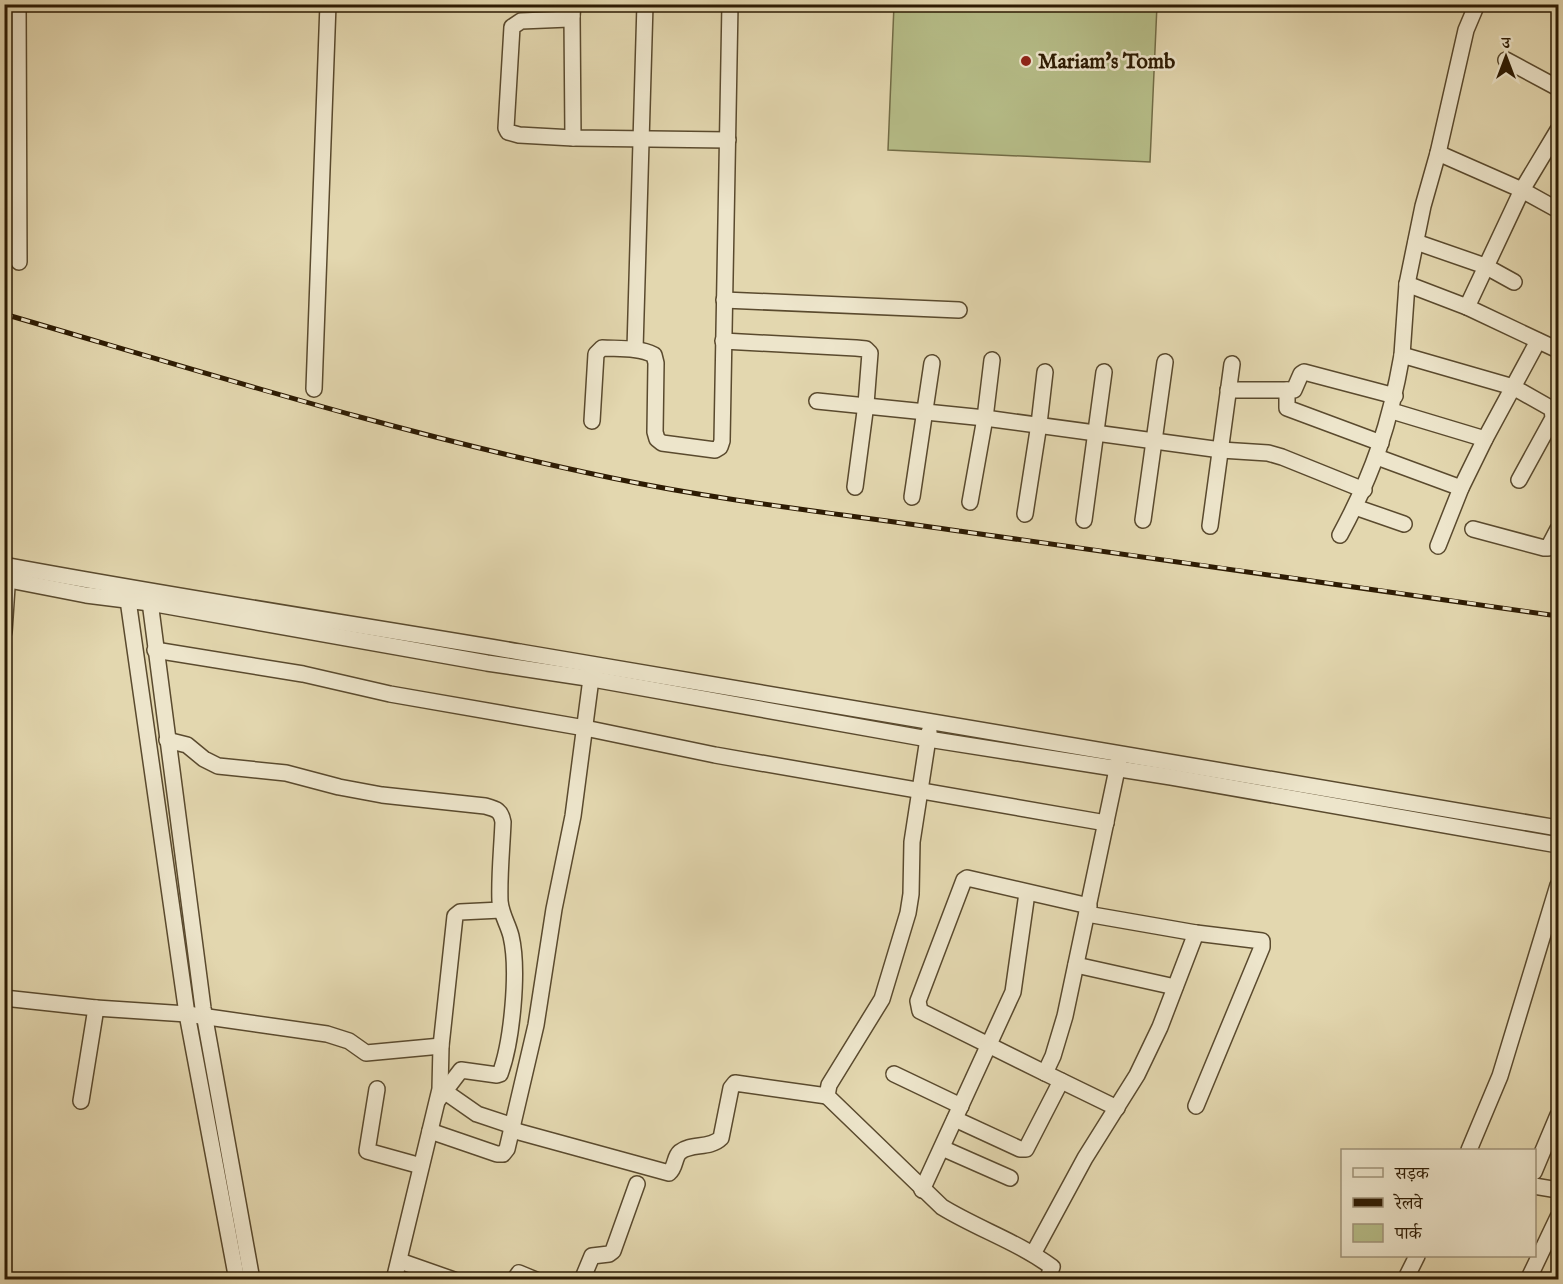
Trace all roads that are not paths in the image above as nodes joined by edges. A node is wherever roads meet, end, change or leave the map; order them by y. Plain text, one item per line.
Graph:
1 (18, 4) edge
2 (328, 4) edge
3 (645, 4) edge
4 (730, 4) edge
5 (1477, 4) edge
6 (572, 10) edge
7 (1506, 60) dead end
8 (1558, 88) edge
9 (1558, 130) edge
10 (573, 138) junction
11 (641, 139) junction
12 (728, 140) junction
13 (1438, 153) junction
14 (1522, 190) junction
15 (1558, 210) edge
16 (1416, 242) junction
17 (19, 262) dead end
18 (1485, 266) junction
19 (1514, 282) dead end
20 (1407, 284) junction
21 (724, 300) junction
22 (1467, 308) junction
23 (959, 310) dead end
24 (723, 341) junction
25 (1538, 341) junction
26 (1558, 348) edge
27 (635, 349) junction
28 (1402, 355) junction
29 (992, 360) dead end
30 (1165, 362) dead end
31 (932, 363) dead end
32 (1232, 364) dead end
33 (1045, 372) dead end
34 (1104, 372) dead end
35 (1514, 387) junction
36 (314, 390) dead end
37 (1228, 390) junction
38 (1287, 390) junction
39 (817, 401) dead end
40 (1393, 403) junction
41 (866, 404) junction
42 (923, 412) junction
43 (985, 418) junction
44 (592, 421) dead end
45 (1039, 424) junction
46 (1097, 432) junction
47 (1485, 439) junction
48 (1155, 441) junction
49 (1221, 450) junction
50 (1379, 450) junction
51 (1519, 480) dead end
52 (855, 487) dead end
53 (1461, 488) junction
54 (1364, 490) junction
55 (912, 497) dead end
56 (970, 502) dead end
57 (1355, 507) junction
58 (1025, 514) dead end
59 (1084, 520) dead end
60 (1143, 520) dead end
61 (1404, 524) dead end
62 (1210, 526) dead end
63 (1473, 529) dead end
64 (1558, 529) edge
65 (1340, 536) dead end
66 (1438, 546) dead end
67 (6, 572) edge
68 (127, 594) junction
69 (149, 597) junction
70 (4, 632) edge
71 (155, 650) junction
72 (592, 672) junction
73 (930, 723) junction
74 (585, 728) junction
75 (167, 740) junction
76 (928, 740) junction
77 (1118, 762) junction
78 (919, 792) junction
79 (1417, 813) junction
80 (1106, 823) junction
81 (1558, 828) edge
82 (1558, 845) edge
83 (1558, 885) edge
84 (1027, 893) junction
85 (501, 910) junction
86 (1088, 910) junction
87 (1196, 933) junction
88 (1076, 965) junction
89 (1175, 987) junction
90 (4, 998) edge
91 (96, 1008) junction
92 (187, 1014) junction
93 (205, 1017) junction
94 (441, 1046) junction
95 (988, 1046) junction
96 (1045, 1073) junction
97 (894, 1074) dead end
98 (1061, 1081) junction
99 (377, 1089) dead end
100 (441, 1095) junction
101 (827, 1096) junction
102 (81, 1101) dead end
103 (1196, 1106) dead end
104 (1118, 1108) junction
105 (958, 1113) junction
106 (1558, 1115) edge
107 (512, 1128) junction
108 (430, 1131) junction
109 (942, 1148) junction
110 (1468, 1149) edge
111 (421, 1166) junction
112 (1536, 1167) edge
113 (1010, 1178) dead end
114 (637, 1184) dead end
115 (1536, 1186) edge
116 (922, 1190) junction
117 (1558, 1190) edge
118 (1558, 1217) edge
119 (1033, 1254) junction
120 (1416, 1257) edge
121 (400, 1261) junction
122 (237, 1280) edge
123 (252, 1280) edge
124 (394, 1280) edge
125 (454, 1280) edge
126 (514, 1280) edge
127 (536, 1280) edge
128 (582, 1280) edge
129 (1047, 1280) edge
130 (1405, 1280) edge
131 (1528, 1280) edge

1 - 17 street
2 - 36 street
3 - 11 street
4 - 12 street
5 - 13 street
6 - 10 street
6 - 10 street
7 - 8 street
9 - 14 street
10 - 11 street
11 - 12 street
11 - 27 street
12 - 21 street
13 - 14 street
13 - 16 street
14 - 15 street
14 - 18 street
16 - 18 street
16 - 20 street
18 - 19 street
18 - 22 street
20 - 22 street
20 - 28 street
21 - 23 street
21 - 24 street
22 - 25 street
24 - 27 street
24 - 41 street
25 - 26 street
25 - 35 street
27 - 44 street
28 - 35 street
28 - 40 street
29 - 43 street
30 - 48 street
31 - 42 street
32 - 37 street
33 - 45 street
34 - 46 street
35 - 47 street
35 - 51 street
37 - 38 street
37 - 49 street
38 - 40 street
38 - 50 street
39 - 41 street
40 - 47 street
40 - 50 street
41 - 42 street
41 - 52 street
42 - 43 street
42 - 55 street
43 - 45 street
43 - 56 street
45 - 46 street
45 - 58 street
46 - 48 street
46 - 59 street
47 - 53 street
48 - 49 street
48 - 60 street
49 - 54 street
49 - 62 street
50 - 53 street
50 - 54 street
53 - 66 street
54 - 57 street
57 - 61 street
57 - 65 street
63 - 64 street
67 - 68 street
67 - 70 street
68 - 69 street
68 - 92 street
69 - 71 street
69 - 72 street
71 - 74 street
71 - 75 street
72 - 73 street
72 - 74 street
72 - 76 street
73 - 76 street
73 - 77 street
74 - 78 street
74 - 107 street
75 - 85 street
75 - 93 street
76 - 77 street
76 - 78 street
77 - 79 street
77 - 80 street
78 - 80 street
78 - 101 street
79 - 81 street
79 - 82 street
80 - 86 street
83 - 110 street
84 - 86 street
84 - 95 street
84 - 95 street
85 - 94 street
85 - 100 street
86 - 87 street
86 - 88 street
87 - 89 street
87 - 103 street
88 - 89 street
88 - 96 street
89 - 104 street
90 - 91 street
91 - 92 street
91 - 102 street
92 - 93 street
92 - 122 street
93 - 94 street
93 - 123 street
94 - 100 street
95 - 96 street
95 - 105 street
96 - 98 street
97 - 105 street
98 - 104 street
98 - 105 street
99 - 111 street
100 - 107 street
100 - 108 street
101 - 107 street
101 - 116 street
104 - 119 street
105 - 109 street
106 - 112 street
107 - 108 street
108 - 111 street
109 - 113 street
109 - 116 street
111 - 121 street
114 - 128 street
115 - 117 street
116 - 119 street
118 - 131 street
119 - 129 street
120 - 130 street
121 - 124 street
121 - 125 street
126 - 127 street

